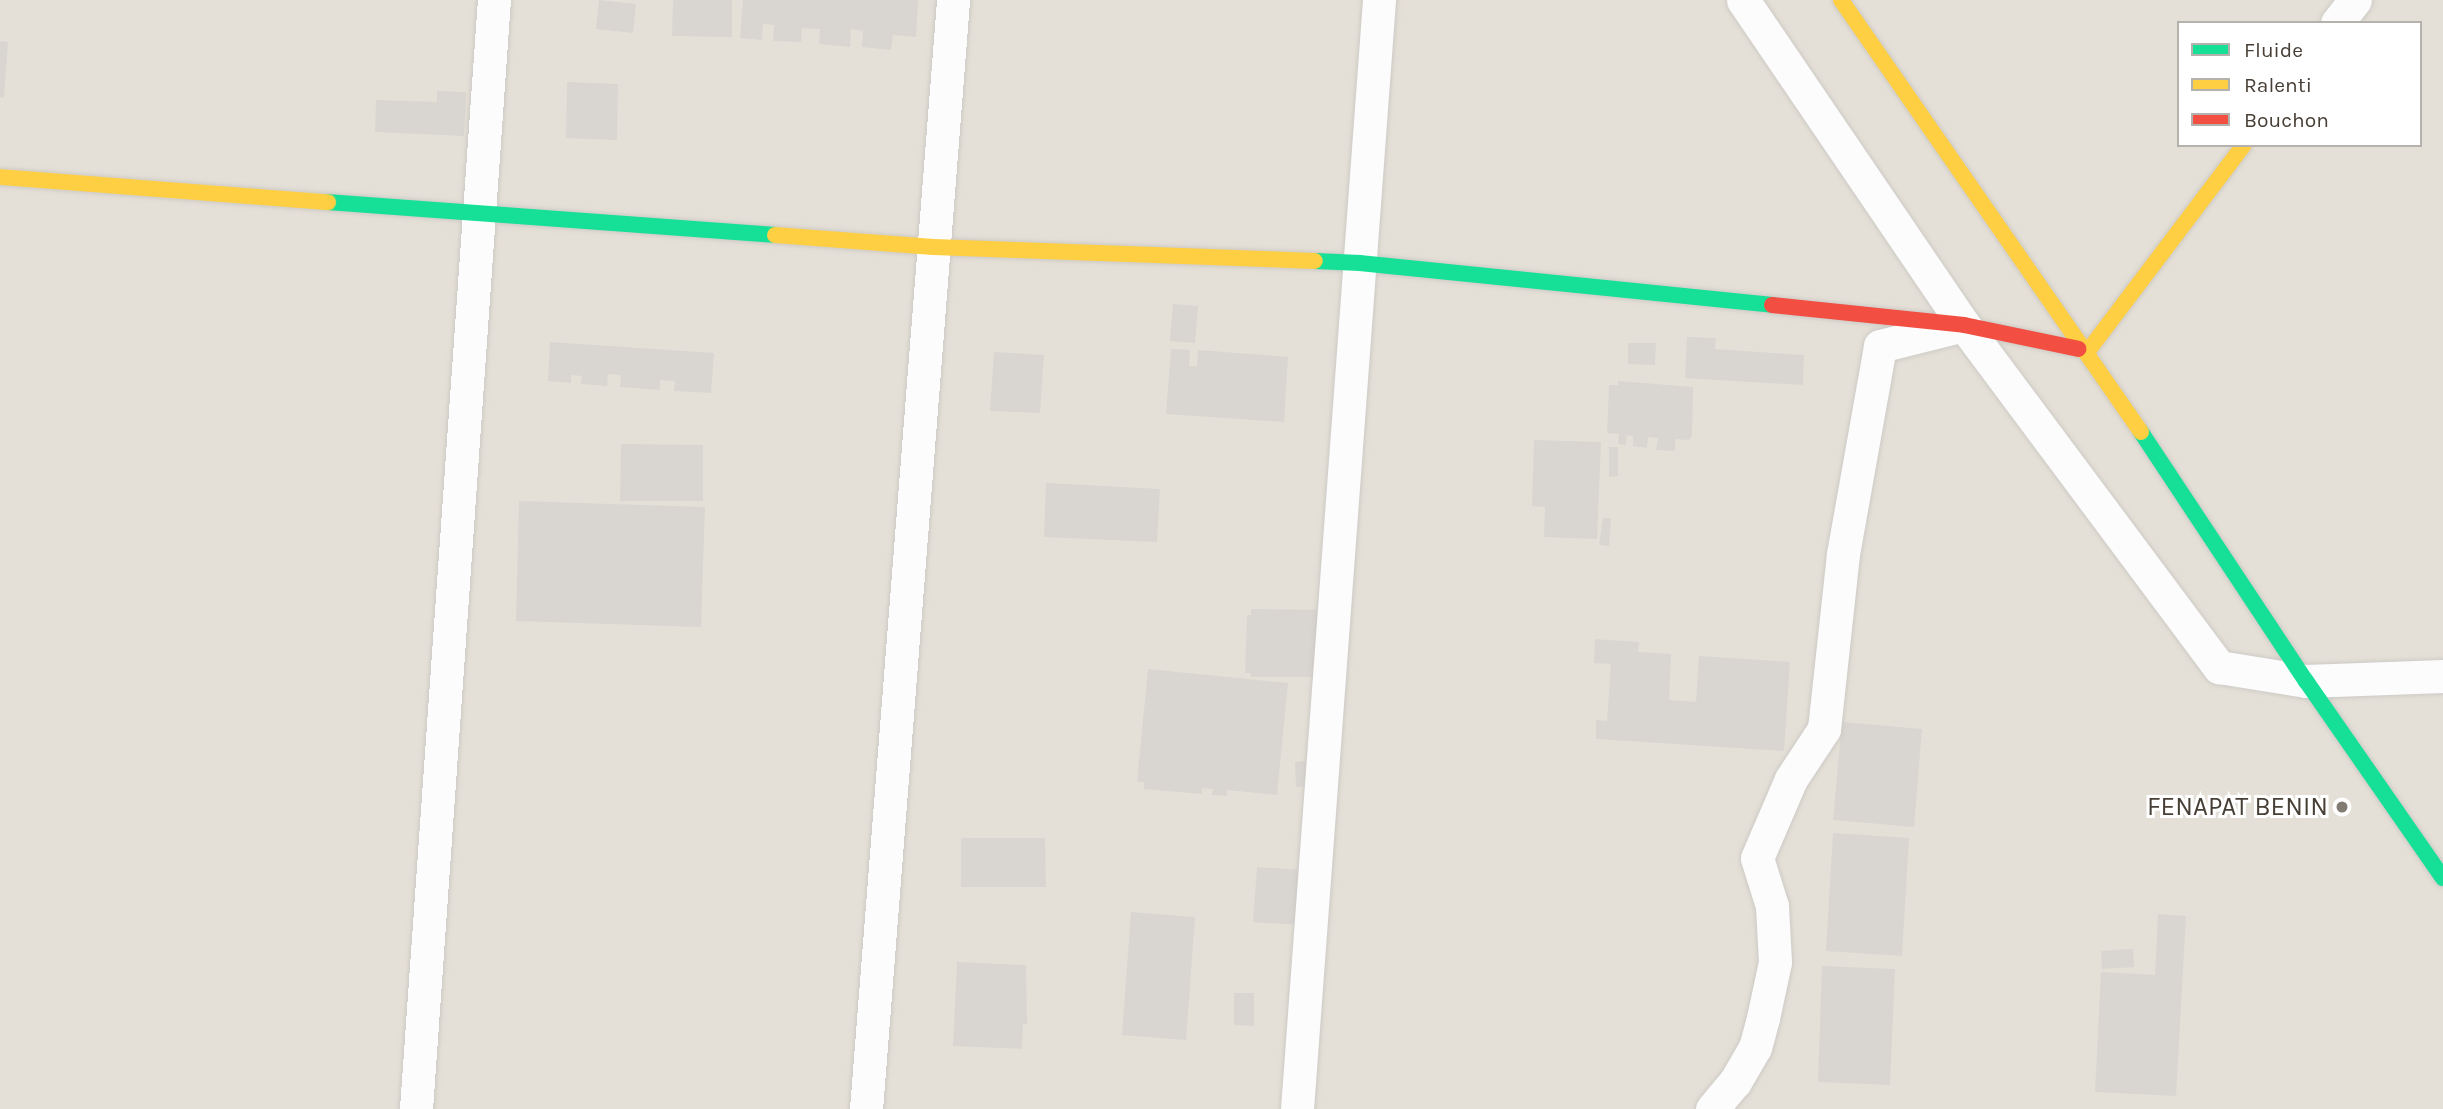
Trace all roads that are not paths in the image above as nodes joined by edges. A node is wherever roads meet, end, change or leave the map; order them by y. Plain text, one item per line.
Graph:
1 (494, 0) edge
2 (953, 0) edge
3 (1378, 0) edge
4 (1743, 0) edge
5 (1841, 0) edge
6 (2355, 0) edge
7 (2339, 21) edge
8 (2242, 147) edge
9 (0, 177) edge
10 (479, 215) junction
11 (934, 247) junction
12 (1360, 264) junction
13 (1965, 325) junction
14 (2088, 351) junction
15 (2443, 676) edge
16 (2306, 681) junction
17 (2443, 878) edge
18 (416, 1109) edge
19 (866, 1109) edge
20 (1297, 1109) edge
21 (1712, 1109) edge

1 - 10 street
2 - 11 street
3 - 12 street
4 - 13 street
5 - 14 street
6 - 7 street
8 - 14 street
9 - 10 street
10 - 11 street
10 - 18 street
11 - 12 street
11 - 19 street
12 - 13 street
12 - 20 street
13 - 14 street
13 - 16 street
13 - 21 street
14 - 16 street
15 - 16 street
16 - 17 street

